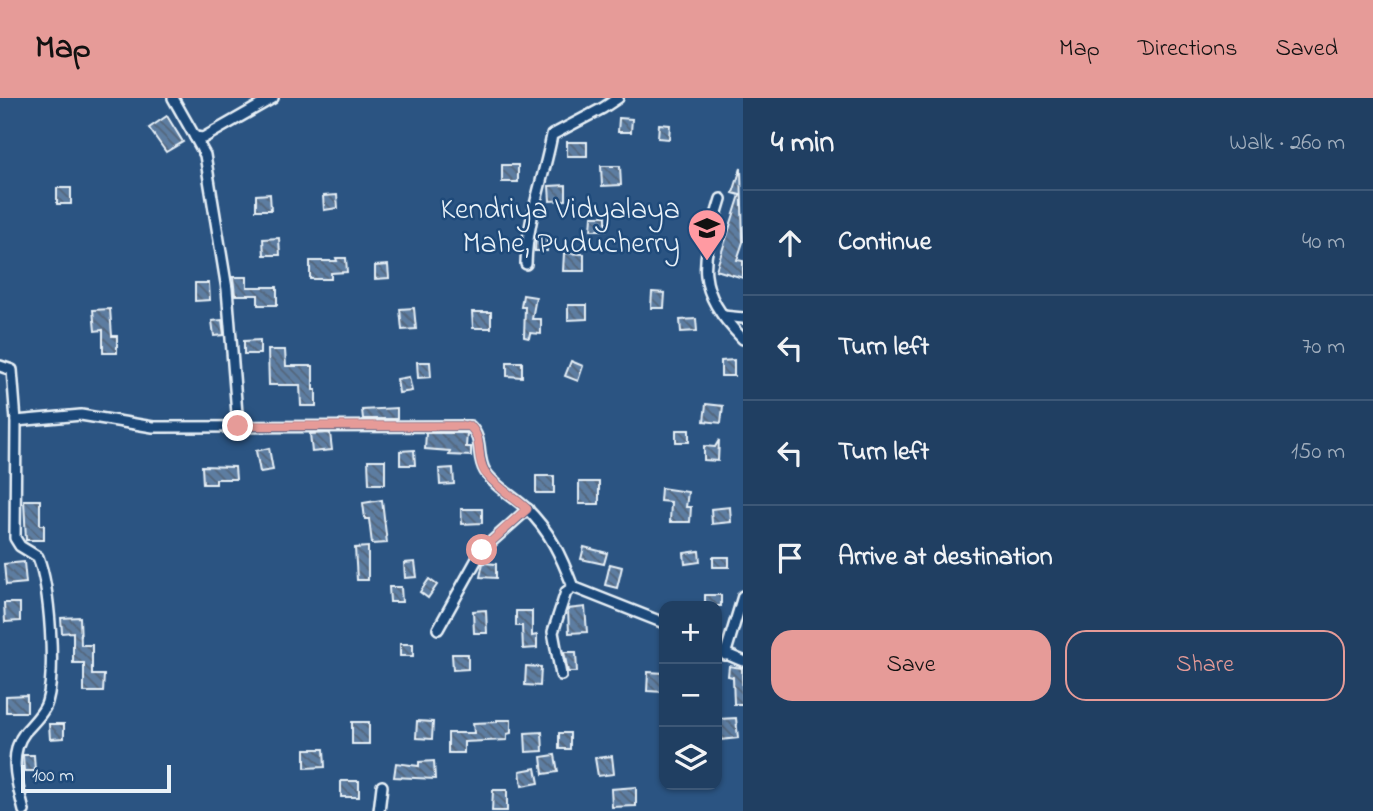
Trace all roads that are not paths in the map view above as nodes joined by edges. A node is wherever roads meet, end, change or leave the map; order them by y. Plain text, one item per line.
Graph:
1 (173, 98) edge
2 (273, 98) edge
3 (618, 98) edge
4 (195, 137) junction
5 (721, 199) dead end
6 (526, 264) dead end
7 (723, 316) junction
8 (743, 318) edge
9 (743, 339) edge
10 (0, 366) edge
11 (16, 421) junction
12 (238, 426) junction
13 (527, 509) junction
14 (573, 587) junction
15 (743, 596) edge
16 (659, 621) edge
17 (438, 629) dead end
18 (722, 650) edge
19 (722, 653) edge
20 (743, 661) edge
21 (561, 675) dead end
22 (382, 786) dead end
23 (24, 811) edge
24 (379, 811) edge

1 - 4 street
2 - 4 street
3 - 6 street
4 - 12 street
5 - 7 street
7 - 8 street
7 - 9 street
10 - 11 street
11 - 12 street
11 - 23 street
12 - 13 street
13 - 14 street
13 - 17 street
14 - 16 street
14 - 21 street
15 - 18 street
19 - 20 street
22 - 24 street

